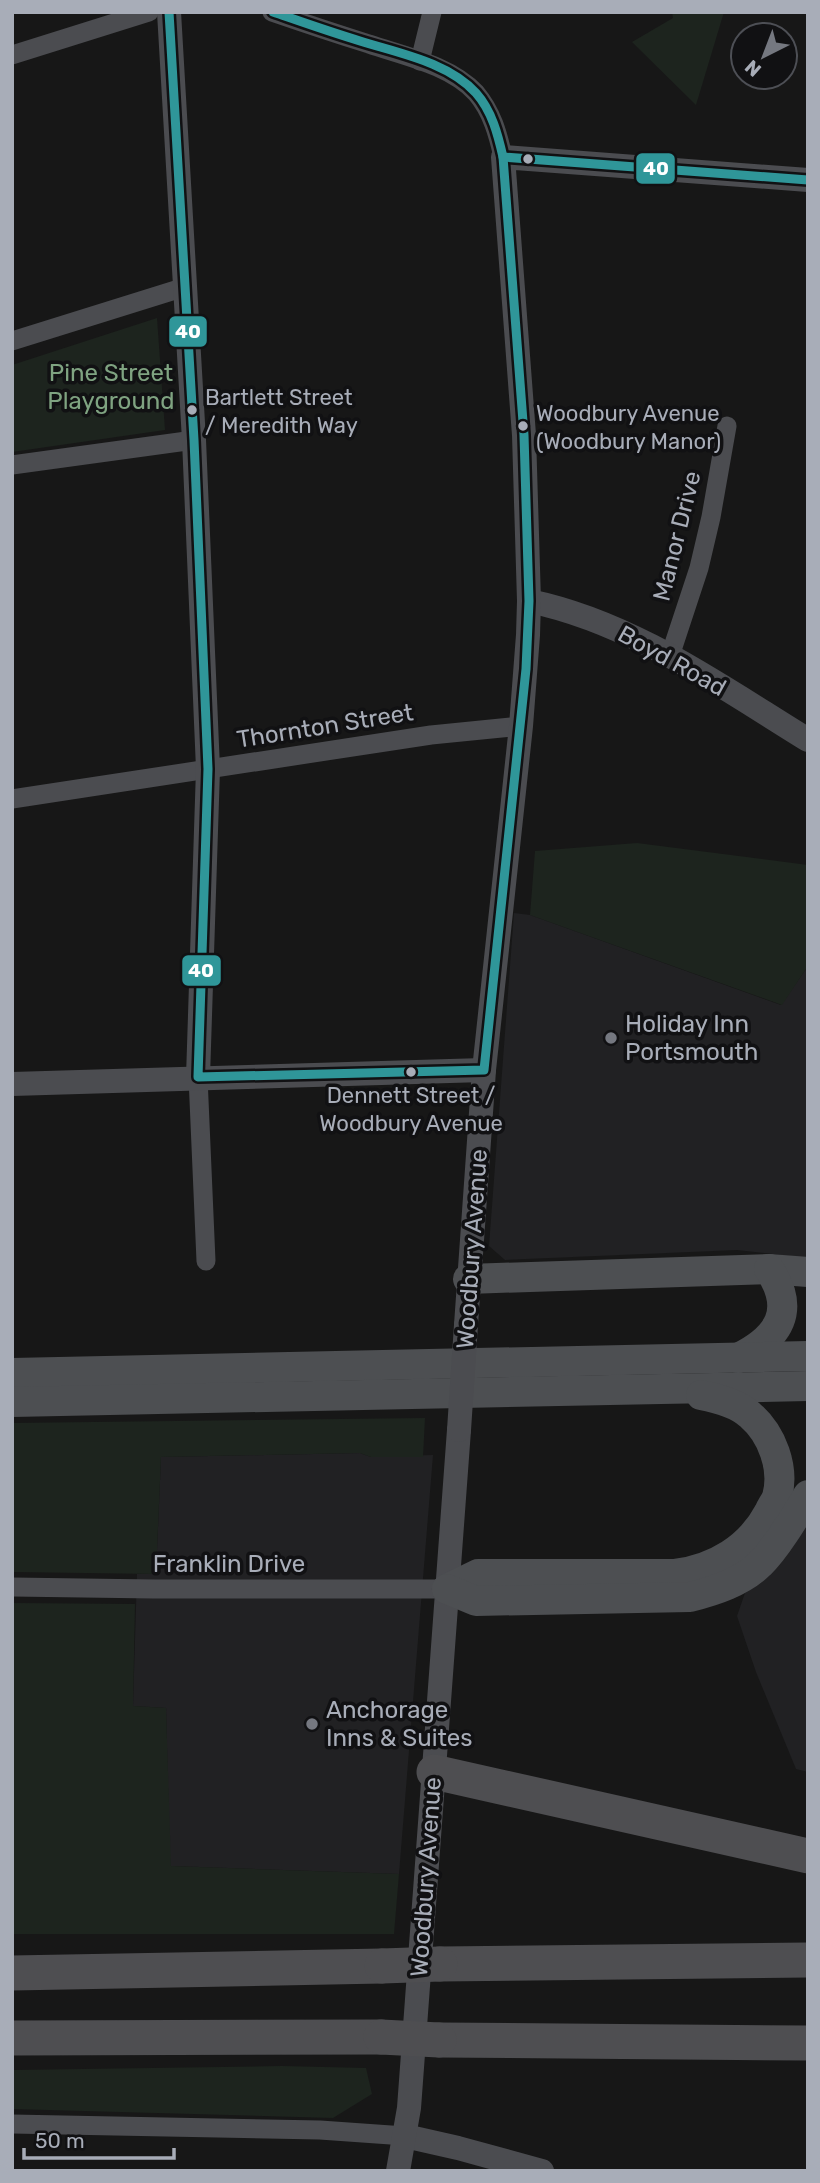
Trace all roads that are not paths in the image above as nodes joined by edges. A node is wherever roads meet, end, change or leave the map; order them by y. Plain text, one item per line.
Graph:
1 (149, 12) edge
2 (169, 12) edge
3 (272, 12) edge
4 (432, 12) edge
5 (12, 55) edge
6 (420, 61) junction
7 (503, 157) junction
8 (808, 180) edge
9 (184, 287) junction
10 (12, 341) edge
11 (727, 426) dead end
12 (194, 440) junction
13 (12, 465) edge
14 (529, 601) junction
15 (670, 656) junction
16 (521, 726) junction
17 (808, 740) edge
18 (208, 769) junction
19 (12, 799) edge
20 (485, 1070) junction
21 (198, 1077) junction
22 (12, 1084) edge
23 (206, 1261) dead end
24 (769, 1269) junction
25 (808, 1272) edge
26 (468, 1279) junction
27 (808, 1356) edge
28 (738, 1358) junction
29 (12, 1373) edge
30 (808, 1386) edge
31 (662, 1388) junction
32 (12, 1402) edge
33 (808, 1496) edge
34 (12, 1587) edge
35 (447, 1589) junction
36 (434, 1772) junction
37 (808, 1856) edge
38 (808, 1960) edge
39 (12, 1973) edge
40 (12, 2038) edge
41 (808, 2043) edge
42 (12, 2124) edge
43 (405, 2136) junction
44 (398, 2171) edge
45 (542, 2171) edge

1 - 5 street
2 - 9 street
3 - 6 street, Woodbury Avenue
4 - 6 street
6 - 7 street, Woodbury Avenue
7 - 8 street
7 - 14 street, Woodbury Avenue
9 - 10 street
9 - 12 street
11 - 15 street, Manor Drive
12 - 13 street
12 - 18 street
14 - 15 street, Boyd Road
14 - 16 street, Woodbury Avenue
15 - 17 street, Boyd Road
16 - 18 street, Thornton Street
16 - 20 street, Woodbury Avenue
18 - 19 street, Thornton Street
18 - 21 street
20 - 21 street
20 - 26 street, Woodbury Avenue
21 - 22 street
21 - 23 street
24 - 25 main road
24 - 26 main road
24 - 28 main road
26 - 35 street, Woodbury Avenue, bridge
27 - 28 main road
28 - 29 main road
30 - 31 main road
31 - 32 main road
31 - 35 main road
33 - 35 main road
34 - 35 street, Franklin Drive
35 - 36 street, Woodbury Avenue
36 - 37 highway
36 - 43 street, Woodbury Avenue
38 - 39 highway, bridge
40 - 41 highway, bridge
42 - 43 street
43 - 44 street, Woodbury Avenue
43 - 45 street

